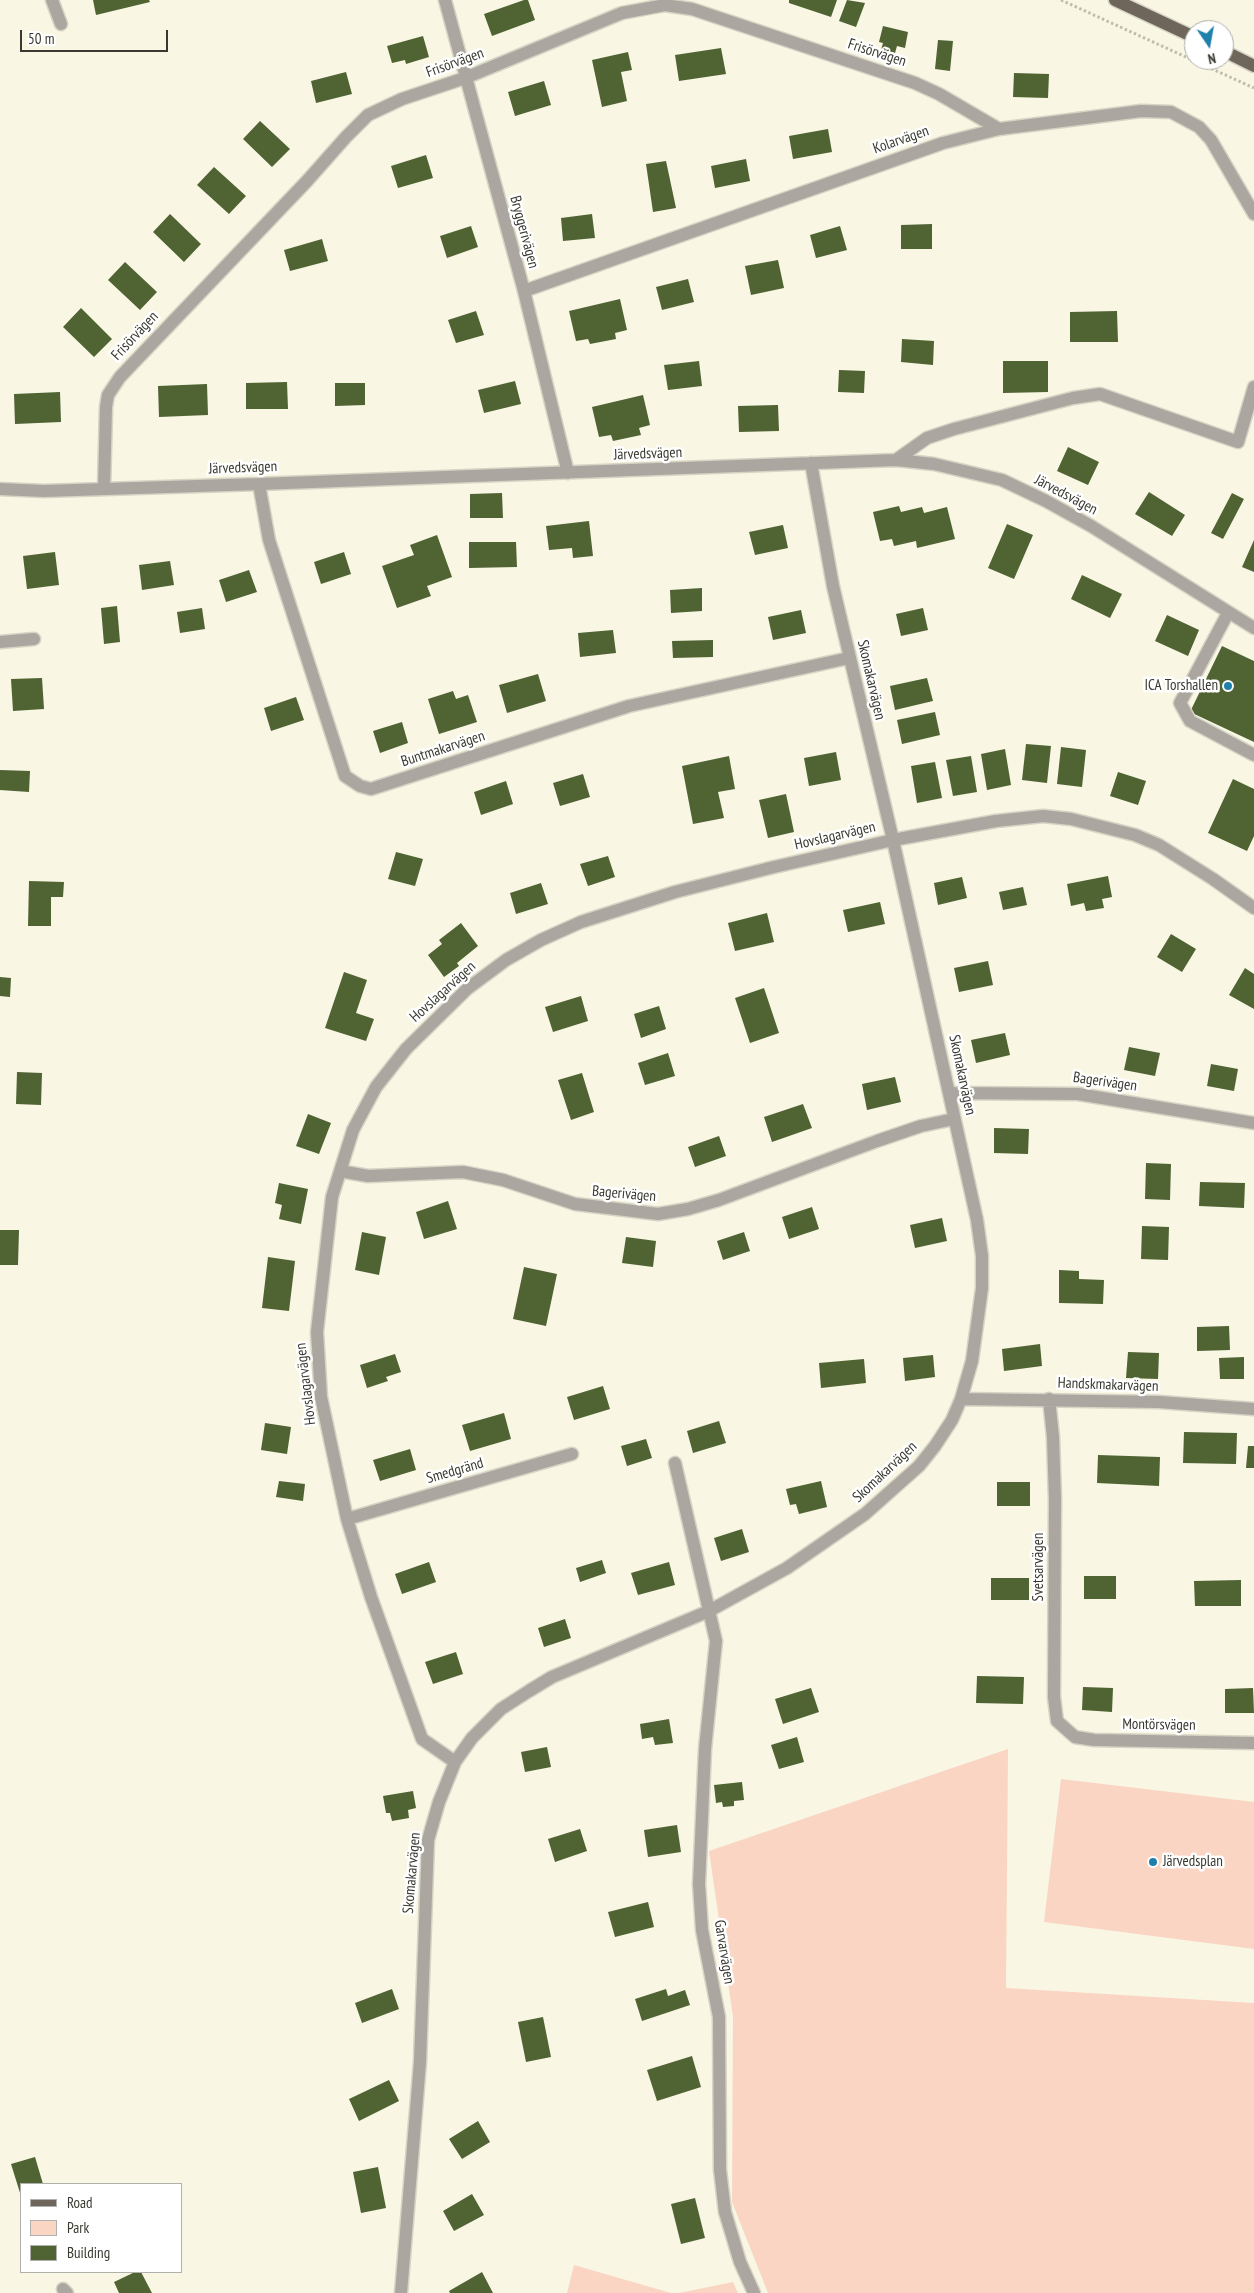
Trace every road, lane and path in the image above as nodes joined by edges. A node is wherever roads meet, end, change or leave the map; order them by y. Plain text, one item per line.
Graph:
1 (52, 0) edge
2 (445, 0) edge
3 (1061, 0) edge
4 (1115, 0) edge
5 (61, 24) dead end
6 (1184, 32) edge
7 (1234, 56) edge
8 (1254, 66) edge
9 (466, 78) junction
10 (1254, 88) edge
11 (999, 129) junction
12 (1254, 214) edge
13 (524, 291) junction
14 (1254, 387) edge
15 (896, 460) junction
16 (811, 463) junction
17 (568, 473) junction
18 (259, 484) junction
19 (0, 489) edge
20 (104, 489) junction
21 (1228, 613) junction
22 (1254, 628) edge
23 (34, 639) dead end
24 (0, 642) edge
25 (849, 658) junction
26 (1254, 755) edge
27 (893, 840) junction
28 (1254, 908) edge
29 (950, 1093) junction
30 (954, 1119) junction
31 (1254, 1123) edge
32 (340, 1171) junction
33 (961, 1399) junction
34 (1049, 1399) junction
35 (1254, 1408) edge
36 (572, 1454) dead end
37 (676, 1463) dead end
38 (347, 1519) junction
39 (709, 1611) junction
40 (1066, 1731) joint
41 (1254, 1743) edge
42 (455, 1762) junction
43 (401, 2293) edge
44 (754, 2293) edge

1 - 5 street
2 - 9 street, Bryggerivägen
3 - 10 path
4 - 6 main road
7 - 8 main road
9 - 11 street, Frisörvägen
9 - 13 street, Bryggerivägen
9 - 20 street, Frisörvägen
11 - 12 street, Kolarvägen
11 - 13 street, Kolarvägen
13 - 17 street, Bryggerivägen
14 - 15 street
15 - 16 street, Järvedsvägen
15 - 21 street, Järvedsvägen
16 - 17 street, Järvedsvägen
16 - 25 street, Skomakarvägen
17 - 18 street, Järvedsvägen
18 - 20 street, Järvedsvägen
18 - 25 street, Buntmakarvägen
19 - 20 street, Järvedsvägen
21 - 22 street, Järvedsvägen
21 - 26 street
23 - 24 street
25 - 27 street, Skomakarvägen
27 - 28 street, Hovslagarvägen
27 - 29 street, Skomakarvägen
27 - 32 street, Hovslagarvägen
29 - 30 street, Skomakarvägen
29 - 31 street, Bagerivägen
30 - 32 street, Bagerivägen
30 - 33 street, Skomakarvägen
32 - 38 street, Hovslagarvägen
33 - 34 street, Handskmakarvägen
33 - 39 street, Skomakarvägen
34 - 35 street, Handskmakarvägen
34 - 40 street, Svetsarvägen
36 - 38 street, Smedgränd
37 - 39 street, Garvarvägen
38 - 42 street, Hovslagarvägen
39 - 42 street, Skomakarvägen
39 - 44 street, Garvarvägen
40 - 41 street, Montörsvägen
42 - 43 street, Skomakarvägen

